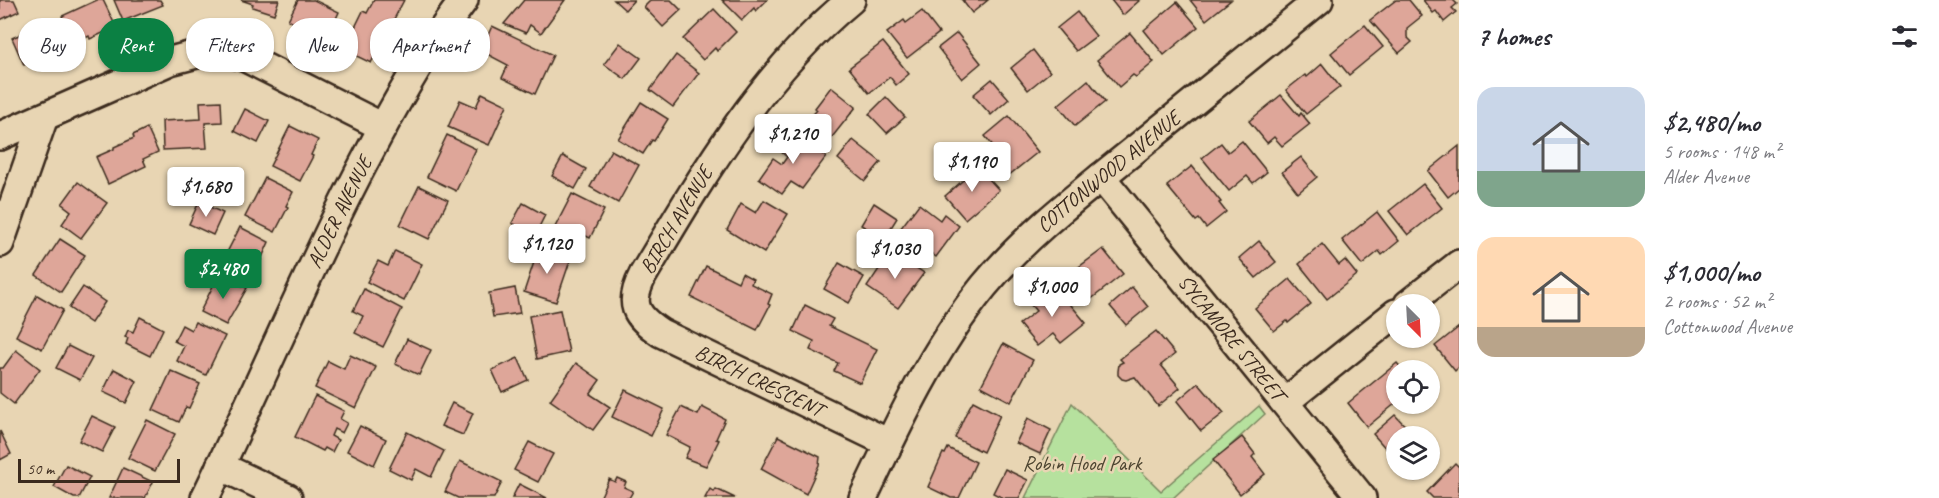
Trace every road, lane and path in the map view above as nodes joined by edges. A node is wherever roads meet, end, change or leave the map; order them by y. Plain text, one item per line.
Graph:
1 (464, 0) edge
2 (851, 0) edge
3 (1319, 0) edge
4 (44, 117) junction
5 (383, 127) junction
6 (0, 136) edge
7 (1101, 177) junction
8 (0, 243) edge
9 (1459, 264) edge
10 (1421, 294) edge
11 (636, 311) joint
12 (1386, 321) edge
13 (1285, 402) junction
14 (889, 443) junction
15 (220, 466) junction
16 (205, 498) edge
17 (288, 498) edge
18 (863, 498) edge
19 (1362, 498) edge

1 - 5 street, ALDER AVENUE
2 - 11 street, BIRCH AVENUE
3 - 7 street, COTTONWOOD AVENUE
4 - 5 street
4 - 6 street
4 - 8 street
5 - 15 street, ALDER AVENUE
7 - 13 street, SYCAMORE STREET
7 - 14 street, COTTONWOOD AVENUE
9 - 10 street
11 - 14 street, BIRCH CRESCENT
12 - 13 street
13 - 19 street, SYCAMORE STREET
14 - 18 street, COTTONWOOD AVENUE
15 - 16 street, ALDER AVENUE
15 - 17 street

